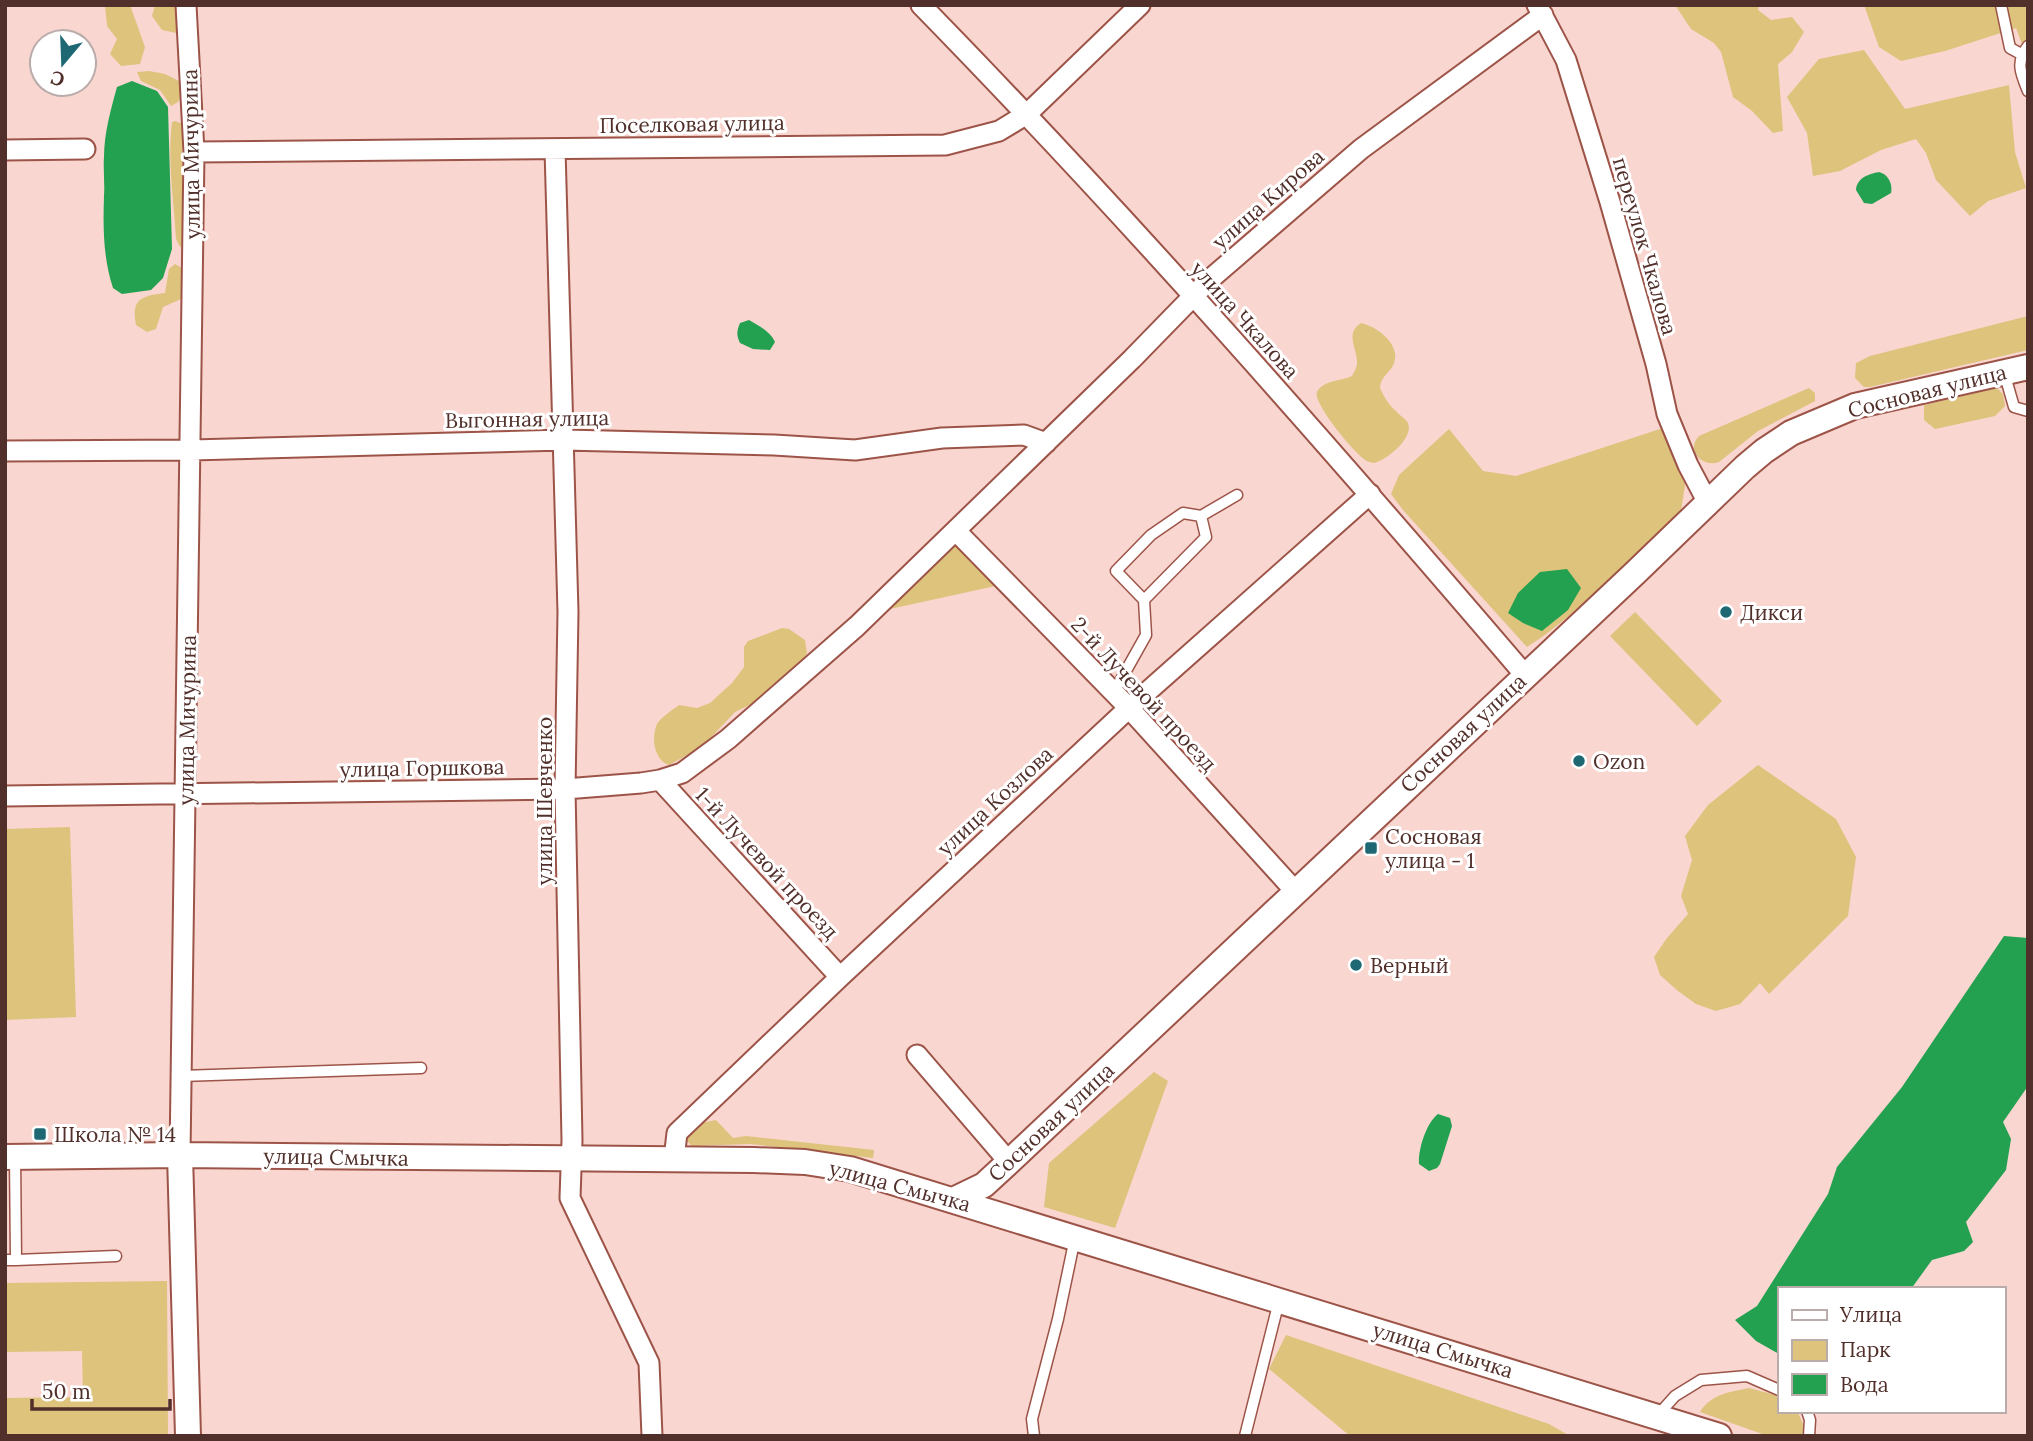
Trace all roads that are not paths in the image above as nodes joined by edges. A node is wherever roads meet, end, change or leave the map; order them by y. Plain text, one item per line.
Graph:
1 (186, 5) edge
2 (921, 5) edge
3 (1140, 5) edge
4 (2001, 5) edge
5 (1540, 10) edge
6 (2024, 50) edge
7 (2028, 92) edge
8 (1027, 114) junction
9 (85, 149) dead end
10 (555, 149) junction
11 (5, 150) edge
12 (194, 152) junction
13 (1192, 296) junction
14 (2016, 369) edge
15 (2028, 411) edge
16 (564, 440) junction
17 (1046, 443) junction
18 (192, 450) junction
19 (5, 451) edge
20 (1370, 494) junction
21 (1237, 495) dead end
22 (1707, 501) junction
23 (1200, 516) junction
24 (956, 531) junction
25 (1144, 600) junction
26 (1525, 675) junction
27 (1114, 692) junction
28 (1129, 708) junction
29 (660, 780) junction
30 (565, 789) junction
31 (186, 795) junction
32 (5, 796) edge
33 (1295, 891) junction
34 (840, 977) junction
35 (917, 1055) dead end
36 (421, 1068) dead end
37 (181, 1076) junction
38 (180, 1155) junction
39 (10, 1157) edge
40 (674, 1158) junction
41 (571, 1160) junction
42 (1009, 1162) junction
43 (955, 1199) junction
44 (1075, 1238) junction
45 (116, 1256) dead end
46 (11, 1260) edge
47 (1279, 1300) junction
48 (1778, 1390) edge
49 (1808, 1413) edge
50 (1657, 1416) junction
51 (188, 1436) edge
52 (652, 1436) edge
53 (1034, 1436) edge
54 (1245, 1436) edge
55 (1719, 1436) edge
56 (1809, 1436) edge

1 - 12 street, улица Мичурина
2 - 8 street, улица Чкалова
3 - 8 street, Поселковая улица
4 - 6 lane
5 - 13 street, улица Кирова
5 - 22 street, переулок Чкалова
6 - 7 lane
8 - 10 street, Поселковая улица
8 - 13 street, улица Чкалова
9 - 11 street
10 - 12 street, Поселковая улица
10 - 16 street, улица Шевченко
12 - 18 street, улица Мичурина
13 - 17 street, улица Кирова
13 - 20 street, улица Чкалова
14 - 15 lane
14 - 22 street, Сосновая улица
16 - 17 street, Выгонная улица
16 - 18 street, Выгонная улица
16 - 30 street, улица Шевченко
17 - 24 street, улица Кирова
18 - 19 street, Выгонная улица
18 - 31 street, улица Мичурина
20 - 26 street, улица Чкалова
20 - 28 street, улица Козлова
21 - 23 lane
22 - 26 street, Сосновая улица
23 - 25 lane
23 - 25 lane
24 - 27 street, 2-й Лучевой проезд
24 - 29 street, улица Горшкова
25 - 27 lane
26 - 33 street, Сосновая улица
27 - 28 street, 2-й Лучевой проезд
28 - 33 street, 2-й Лучевой проезд
28 - 34 street, улица Козлова
29 - 30 street, улица Горшкова
29 - 34 street, 1-й Лучевой проезд
30 - 31 street, улица Горшкова
30 - 41 street, улица Шевченко
31 - 32 street, улица Горшкова
31 - 37 street, улица Мичурина
33 - 42 street, Сосновая улица
34 - 40 street, улица Козлова
35 - 42 street
36 - 37 lane
37 - 38 street, улица Мичурина
38 - 39 street, улица Смычка
38 - 41 street, улица Смычка
38 - 51 street, улица Мичурина
39 - 46 lane
40 - 41 street, улица Смычка
40 - 43 street, улица Смычка
41 - 52 street, улица Шевченко
42 - 43 street, Сосновая улица
43 - 44 street, улица Смычка
44 - 47 street, улица Смычка
44 - 53 lane
45 - 46 lane
47 - 50 street, улица Смычка
47 - 54 lane
48 - 50 lane
49 - 56 lane
50 - 55 street, улица Смычка

